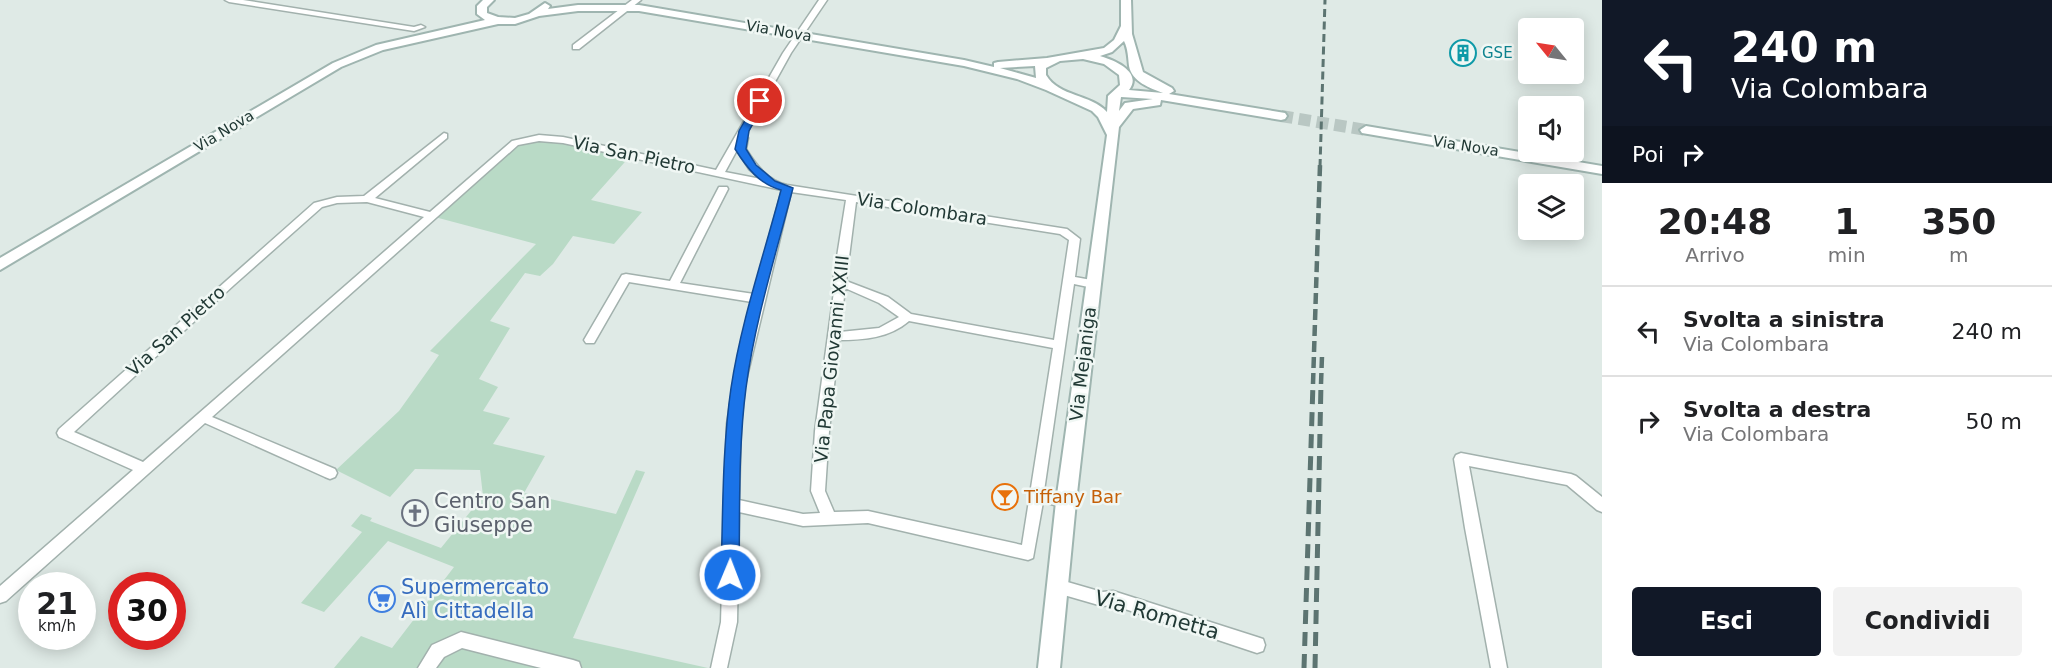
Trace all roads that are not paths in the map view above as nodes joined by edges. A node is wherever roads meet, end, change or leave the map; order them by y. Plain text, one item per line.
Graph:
1 (229, 0) edge
2 (489, 0) edge
3 (546, 0) edge
4 (823, 0) edge
5 (1126, 0) edge
6 (632, 3) edge
7 (593, 7) junction
8 (539, 13) junction
9 (482, 14) junction
10 (500, 21) junction
11 (421, 27) dead end
12 (462, 28) junction
13 (1127, 29) junction
14 (799, 35) junction
15 (576, 47) dead end
16 (1079, 56) junction
17 (1046, 61) junction
18 (964, 63) junction
19 (1126, 76) junction
20 (1050, 87) junction
21 (1117, 94) junction
22 (1068, 95) junction
23 (1191, 101) junction
24 (1281, 116) tunnel mouth
25 (1115, 123) junction
26 (1366, 130) tunnel mouth
27 (744, 131) junction
28 (444, 136) dead end
29 (1113, 141) junction
30 (1602, 170) edge
31 (720, 172) junction
32 (771, 184) junction
33 (787, 188) junction
34 (723, 189) dead end
35 (851, 198) junction
36 (367, 199) junction
37 (431, 216) junction
38 (0, 265) edge
39 (1069, 279) junction
40 (839, 282) junction
41 (1093, 284) junction
42 (672, 286) junction
43 (758, 300) junction
44 (908, 317) junction
45 (834, 336) junction
46 (590, 340) dead end
47 (1059, 345) junction
48 (211, 422) dead end
49 (144, 469) junction
50 (330, 473) dead end
51 (1037, 495) junction
52 (1066, 502) junction
53 (732, 504) junction
54 (1602, 506) edge
55 (829, 518) junction
56 (1057, 586) junction
57 (0, 596) edge
58 (1257, 645) dead end
59 (426, 668) edge
60 (573, 668) edge
61 (719, 668) edge
62 (1049, 668) edge
63 (1499, 668) edge

1 - 11 street
2 - 9 main road, Via Nova
3 - 7 main road, Via Nova
3 - 8 main road, Via Nova
4 - 14 street
5 - 13 main road, Via Mejaniga
6 - 7 main road, Via Nova
6 - 14 main road, Via Nova
6 - 15 street
7 - 8 main road, Via Nova
8 - 10 main road, Via Nova
9 - 10 main road
9 - 12 main road, Via Nova
10 - 12 main road, Via Nova
12 - 38 main road, Via Nova
13 - 16 main road
13 - 19 main road, Via Mejaniga
13 - 23 main road, Via Mejaniga
14 - 18 main road, Via Nova
14 - 27 street
16 - 17 main road
16 - 19 main road
17 - 18 main road, Via Nova
17 - 20 main road
18 - 20 main road, Via Nova
19 - 21 main road, Via Mejaniga
19 - 23 main road
20 - 22 main road
21 - 22 main road
21 - 23 main road
21 - 25 main road, Via Mejaniga
22 - 29 main road
23 - 24 main road
23 - 25 main road
25 - 29 main road, Via Mejaniga
26 - 30 main road, Via Nova
27 - 31 street
27 - 32 street
28 - 36 street
29 - 41 main road, Via Mejaniga
31 - 32 street, Via Colombara
31 - 37 street, Via San Pietro
32 - 33 street, Via Colombara
33 - 35 street, Via Colombara
33 - 43 street
34 - 42 street
35 - 39 street, Via Colombara
35 - 40 street, Via Papa Giovanni XXIII
36 - 37 street, Via San Pietro
36 - 49 street, Via San Pietro
37 - 49 street, Via San Pietro
39 - 41 street
39 - 47 street
40 - 44 street
40 - 45 street, Via Papa Giovanni XXIII
41 - 52 main road, Via Mejaniga
42 - 43 street
42 - 46 street
43 - 53 street
44 - 45 street
44 - 47 street
45 - 55 street, Via Papa Giovanni XXIII
47 - 51 street
48 - 50 street
49 - 57 street, Via San Pietro
51 - 52 street
51 - 55 street
52 - 56 main road, Via Mejaniga
53 - 55 street
53 - 61 street
54 - 63 street
56 - 58 street, Via Rometta
56 - 62 main road, Via Mejaniga
59 - 60 street

